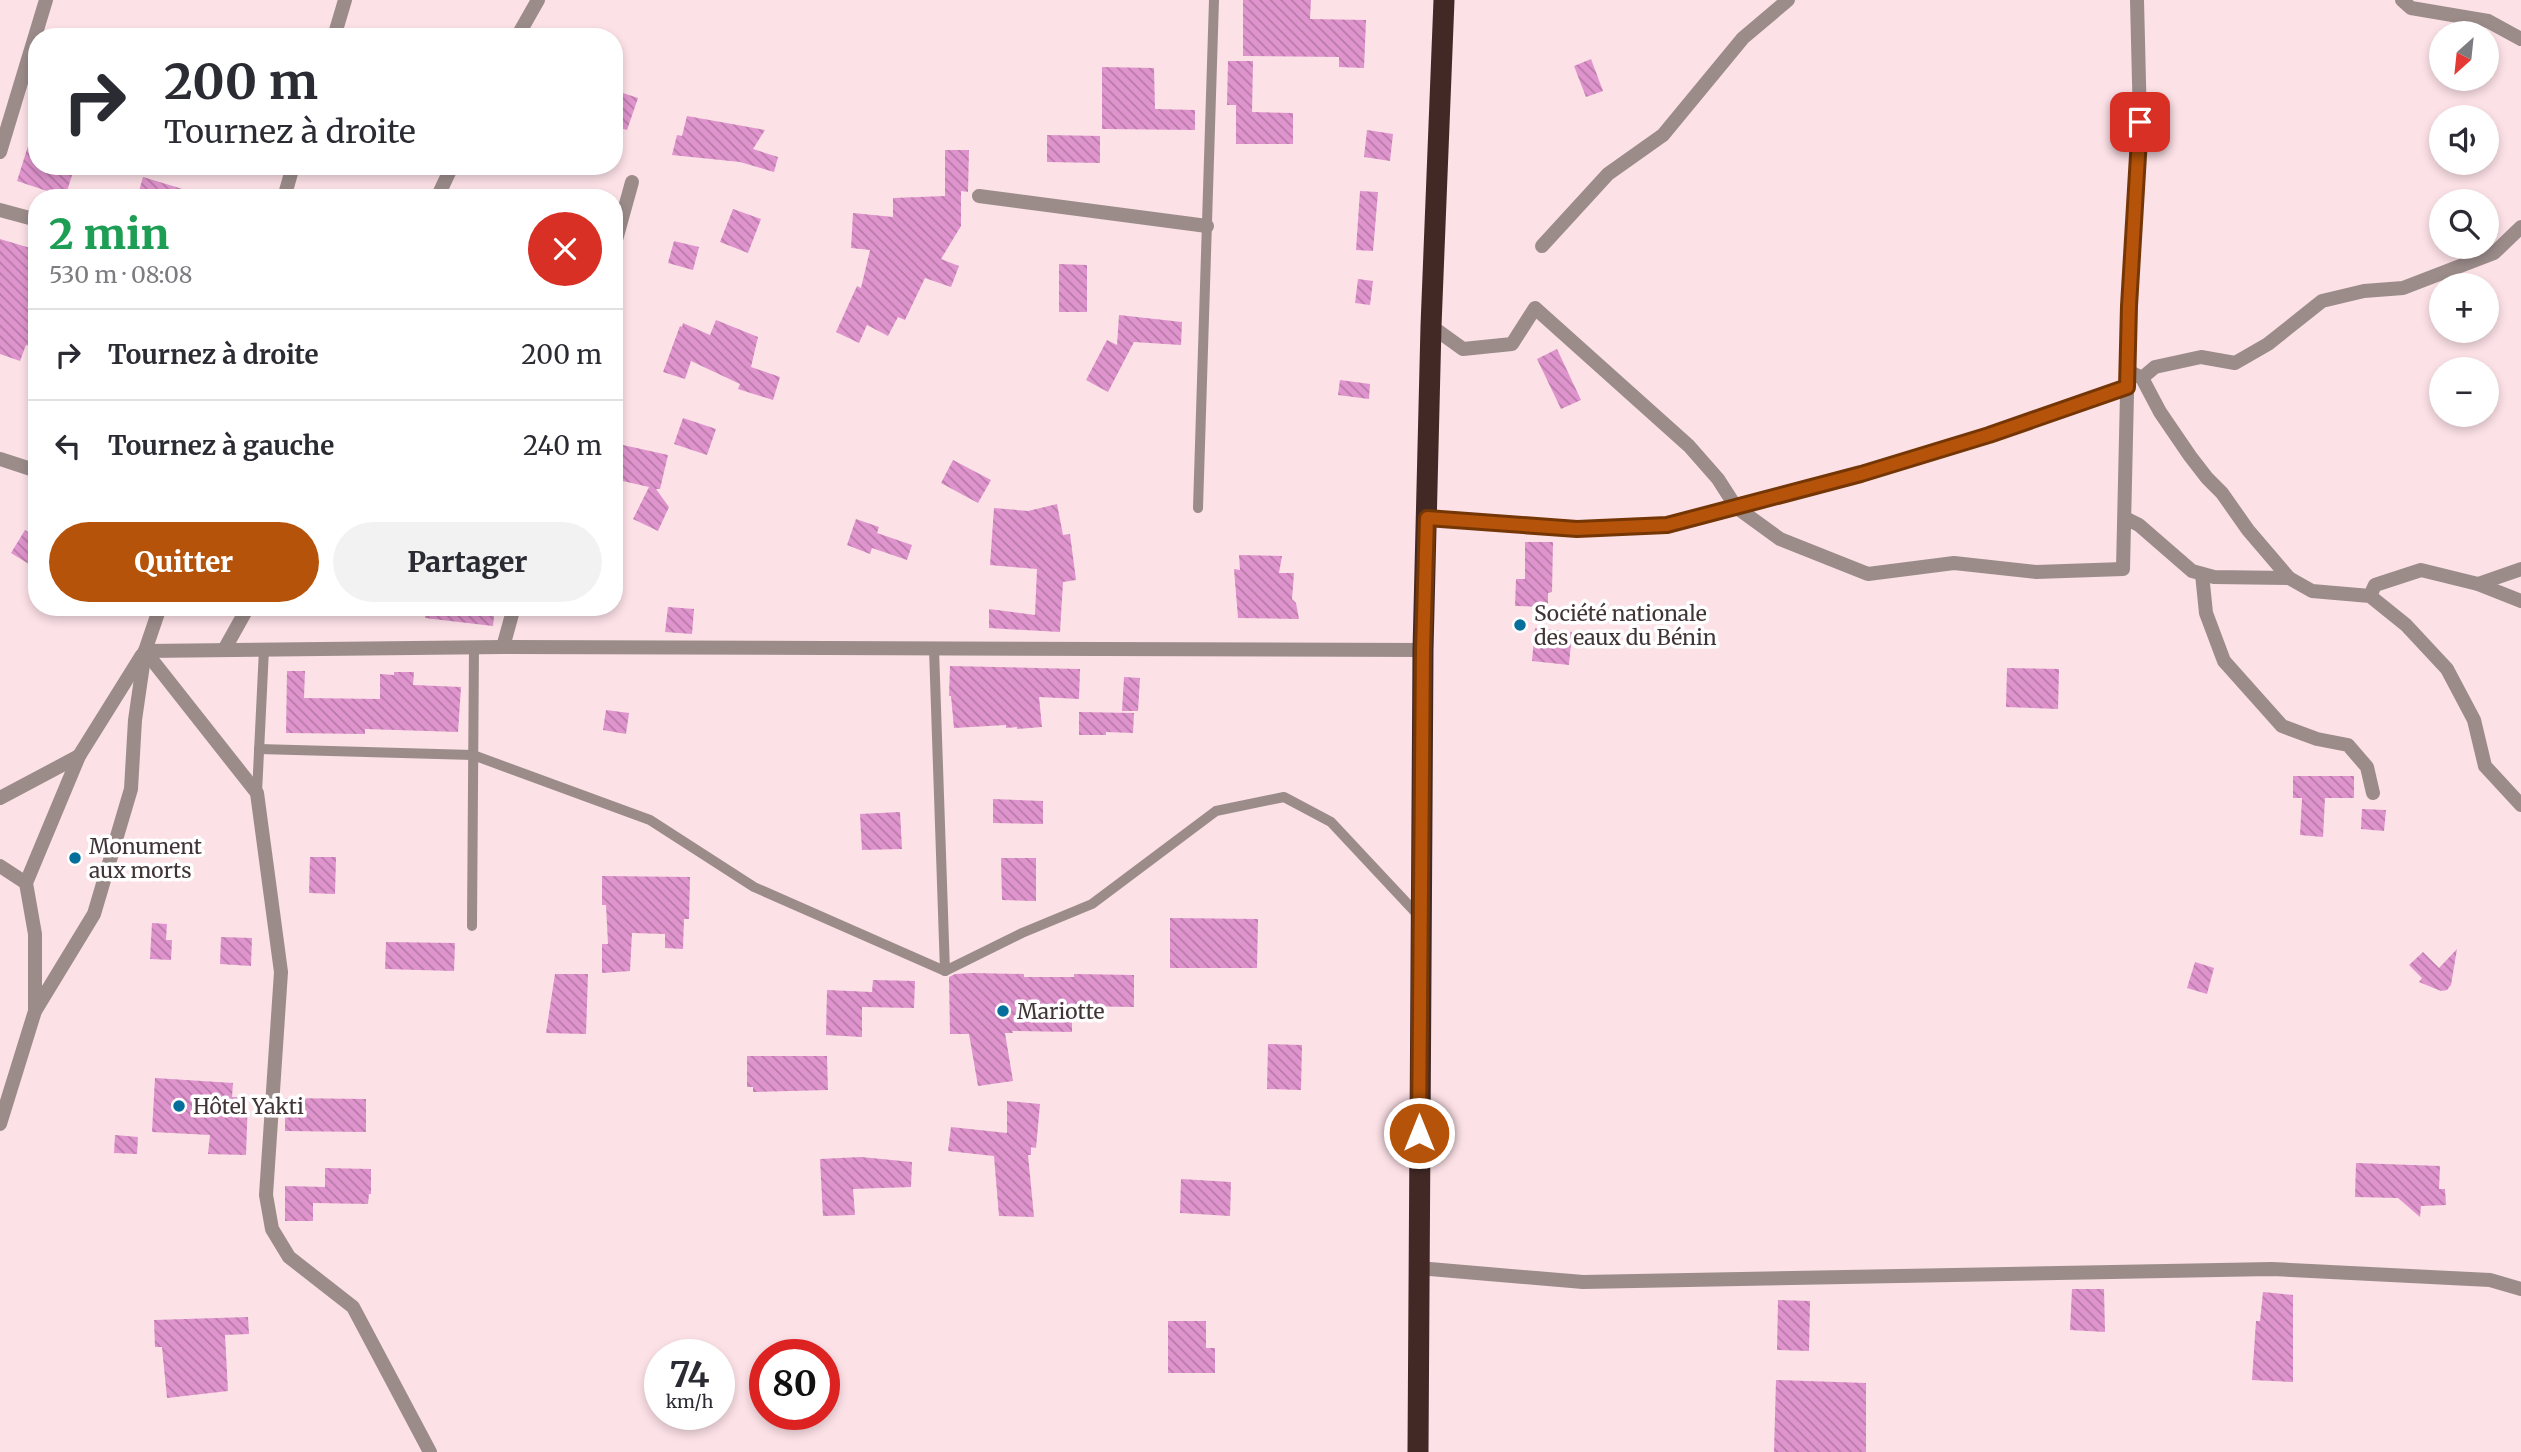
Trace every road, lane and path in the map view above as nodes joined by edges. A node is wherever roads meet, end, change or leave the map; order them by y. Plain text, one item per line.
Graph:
1 (46, 0) edge
2 (345, 0) edge
3 (538, 0) edge
4 (1214, 0) edge
5 (1444, 0) edge
6 (1788, 0) edge
7 (2137, 0) edge
8 (2402, 0) edge
9 (38, 28) edge
10 (337, 28) edge
11 (522, 28) edge
12 (2521, 39) edge
13 (28, 59) edge
14 (0, 152) edge
15 (632, 182) dead end
16 (979, 196) dead end
17 (0, 211) edge
18 (623, 214) edge
19 (28, 218) edge
20 (1207, 226) junction
21 (2521, 227) edge
22 (1542, 246) dead end
23 (1431, 326) junction
24 (2128, 371) junction
25 (2142, 378) junction
26 (2127, 387) junction
27 (0, 459) edge
28 (28, 468) edge
29 (1198, 508) dead end
30 (1736, 508) junction
31 (1427, 518) junction
32 (2124, 518) junction
33 (2521, 569) edge
34 (2202, 574) junction
35 (2289, 578) junction
36 (2478, 584) junction
37 (2370, 596) junction
38 (2521, 601) edge
39 (157, 616) edge
40 (243, 616) edge
41 (512, 616) edge
42 (474, 647) junction
43 (503, 647) junction
44 (264, 649) junction
45 (934, 649) junction
46 (224, 650) junction
47 (1423, 650) junction
48 (145, 651) junction
49 (259, 749) junction
50 (473, 755) junction
51 (79, 756) junction
52 (257, 793) junction
53 (2373, 793) dead end
54 (0, 798) edge
55 (2521, 805) edge
56 (0, 866) edge
57 (26, 883) junction
58 (1420, 918) junction
59 (472, 926) dead end
60 (945, 971) junction
61 (35, 1011) junction
62 (0, 1124) edge
63 (1418, 1268) junction
64 (2521, 1289) edge
65 (430, 1452) edge
66 (1418, 1452) edge

1 - 9 street
2 - 10 street
3 - 11 street
4 - 20 lane
5 - 23 highway
6 - 22 street
7 - 24 street
8 - 12 street
13 - 14 street
15 - 18 street
16 - 20 street
17 - 19 street
20 - 29 lane
21 - 25 street
23 - 30 street
23 - 31 highway
24 - 25 street
24 - 26 street
25 - 35 street
26 - 30 street
26 - 32 street
27 - 28 street
30 - 31 street
30 - 32 street
31 - 47 highway
32 - 34 street
33 - 36 street
34 - 35 street
34 - 53 street
35 - 37 street
36 - 37 street
36 - 38 street
37 - 55 street
39 - 48 street
40 - 46 street
41 - 43 street
42 - 43 street
42 - 44 street
42 - 50 lane
43 - 45 street
44 - 46 street
44 - 49 lane
45 - 47 street
45 - 60 lane
46 - 48 street
47 - 58 highway
48 - 51 street
48 - 52 street
48 - 61 street
49 - 50 lane
49 - 52 lane
50 - 59 lane
50 - 60 lane
51 - 54 street
51 - 57 street
52 - 65 street
56 - 57 street
57 - 61 street
58 - 60 lane
58 - 63 highway
61 - 62 street
63 - 64 street
63 - 66 highway

